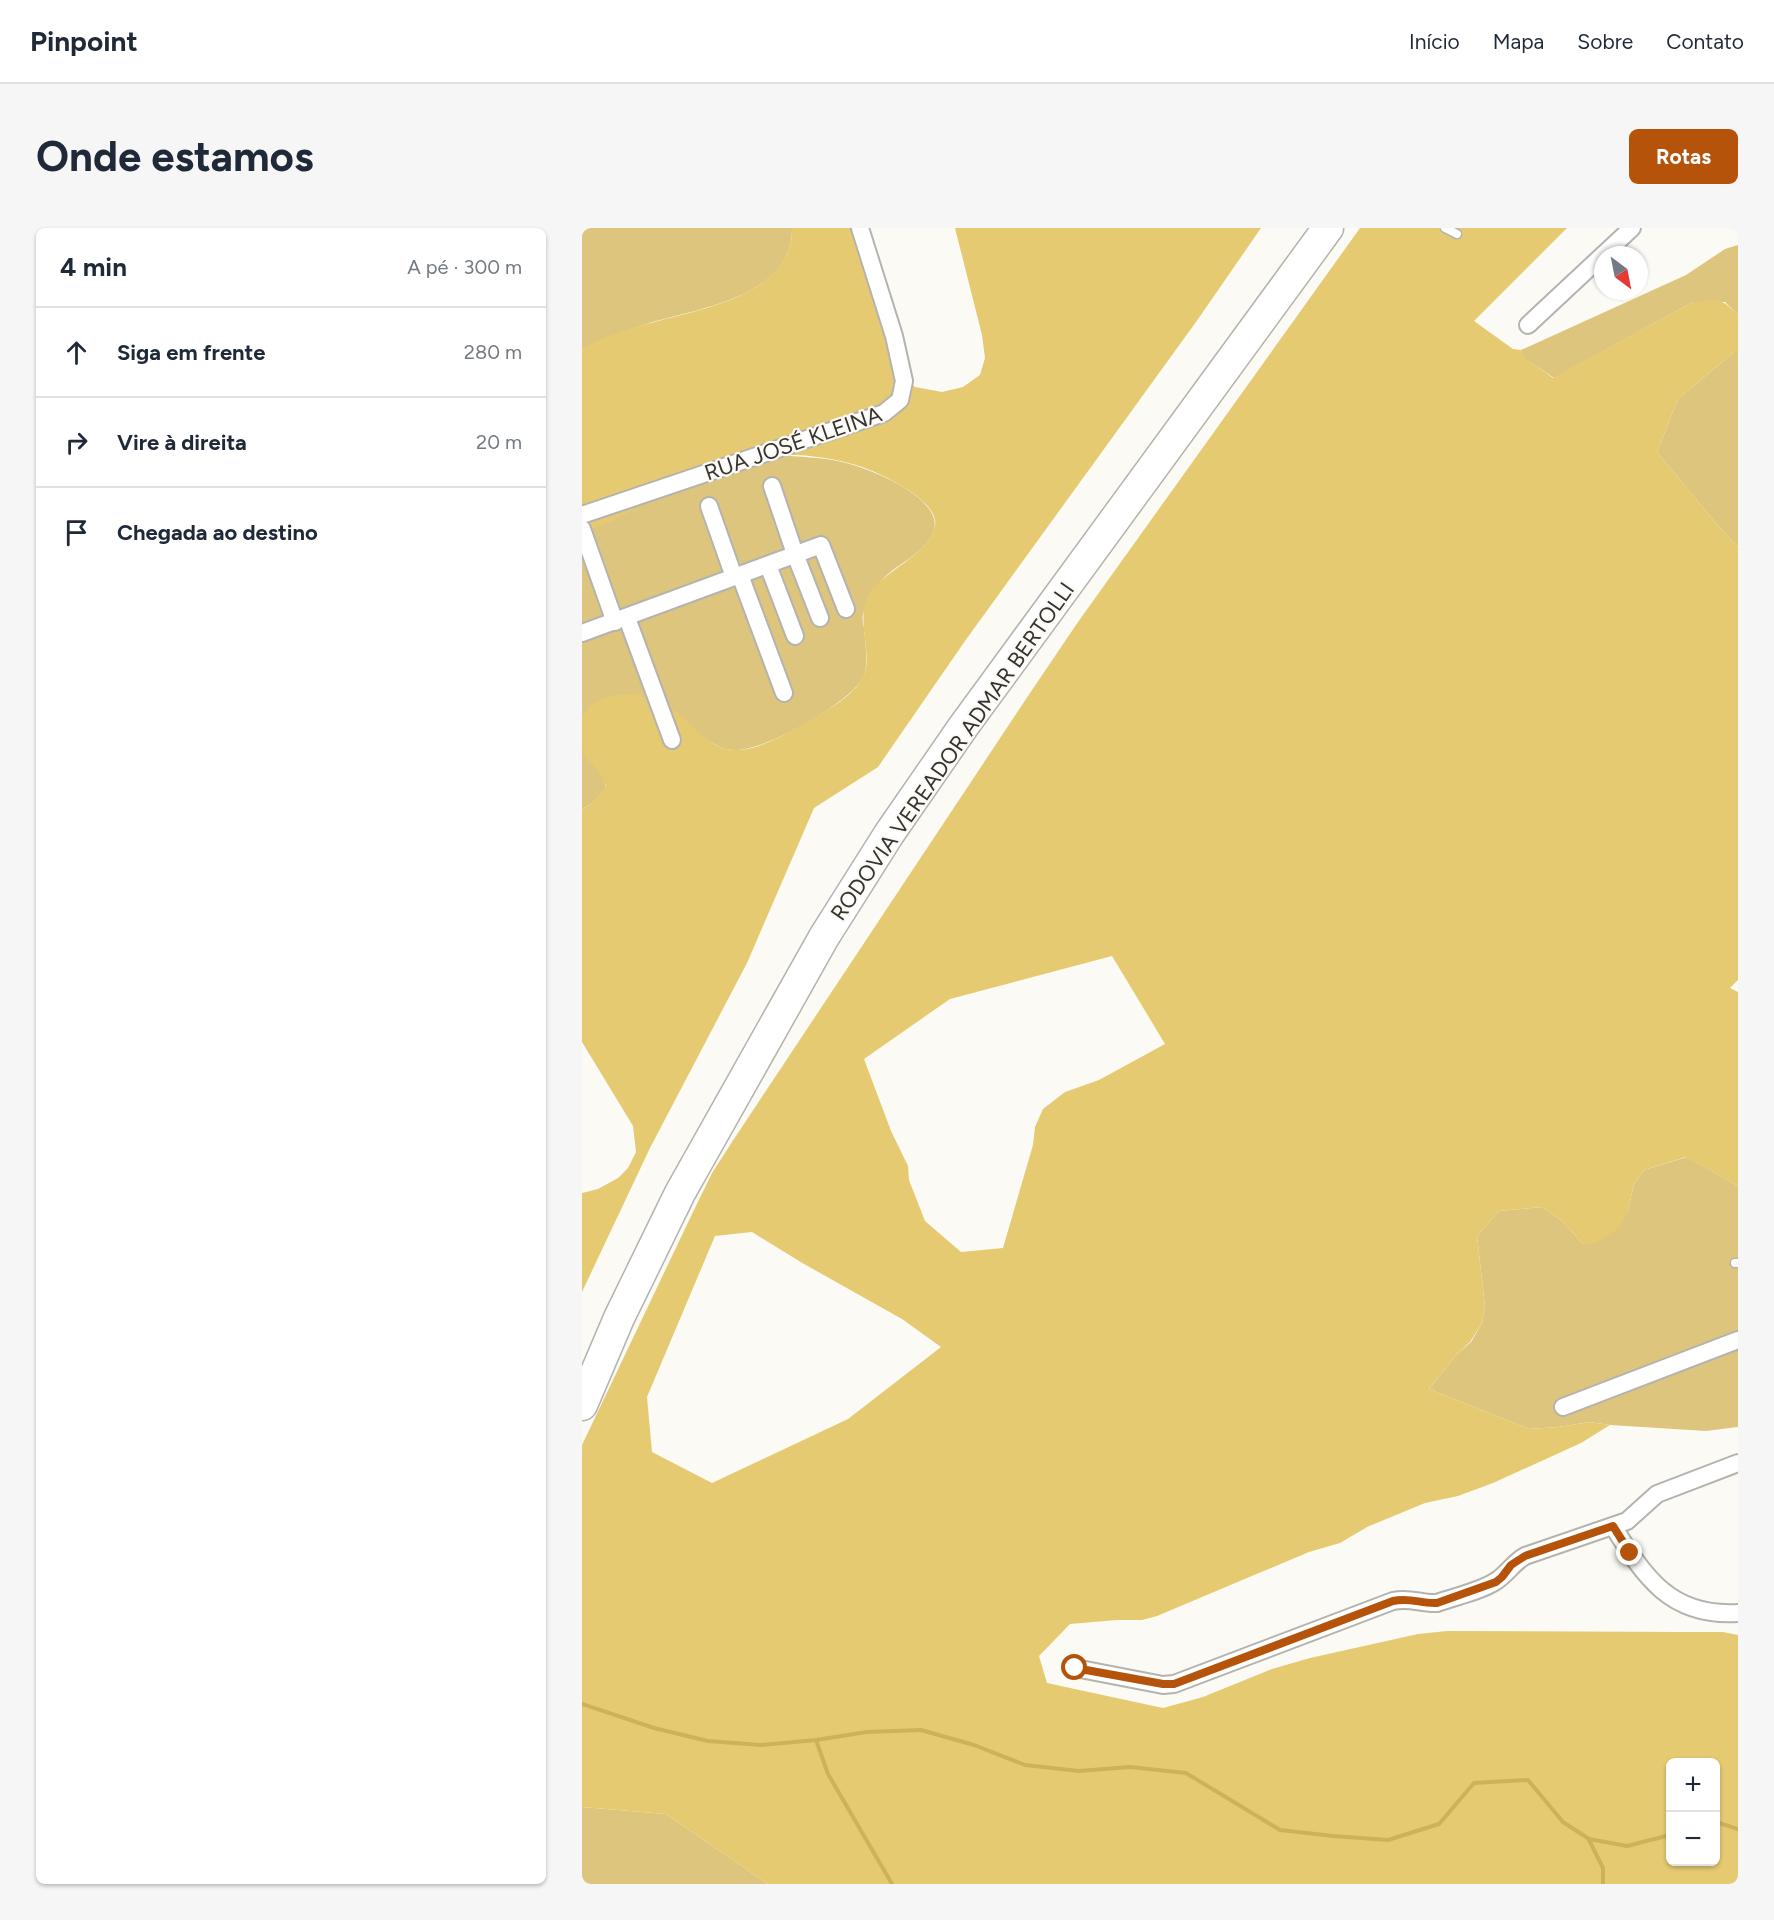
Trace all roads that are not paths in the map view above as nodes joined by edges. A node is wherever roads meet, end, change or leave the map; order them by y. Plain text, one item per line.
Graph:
1 (860, 228) edge
2 (1328, 228) edge
3 (1445, 228) edge
4 (1632, 228) edge
5 (1457, 234) dead end
6 (1613, 246) edge
7 (1594, 263) edge
8 (1528, 325) dead end
9 (772, 486) dead end
10 (709, 506) dead end
11 (582, 514) edge
12 (582, 529) edge
13 (795, 555) junction
14 (768, 565) junction
15 (737, 576) junction
16 (846, 609) dead end
17 (820, 618) dead end
18 (621, 620) junction
19 (582, 633) edge
20 (795, 636) dead end
21 (784, 693) dead end
22 (672, 740) dead end
23 (1738, 1340) edge
24 (582, 1405) edge
25 (1563, 1407) dead end
26 (1738, 1463) edge
27 (1613, 1526) junction
28 (1738, 1613) edge
29 (1075, 1668) dead end

1 - 11 street, RUA JOSÉ KLEINA
2 - 24 highway, RODOVIA VEREADOR ADMAR BERTOLLI
3 - 5 lane
4 - 6 street
7 - 8 street
9 - 13 street
10 - 15 street
12 - 18 street
13 - 14 street
13 - 16 street
13 - 17 street
14 - 15 street
14 - 20 street
15 - 18 street
15 - 21 street
18 - 19 street
18 - 22 street
23 - 25 street
26 - 27 street
27 - 28 street
27 - 29 street

